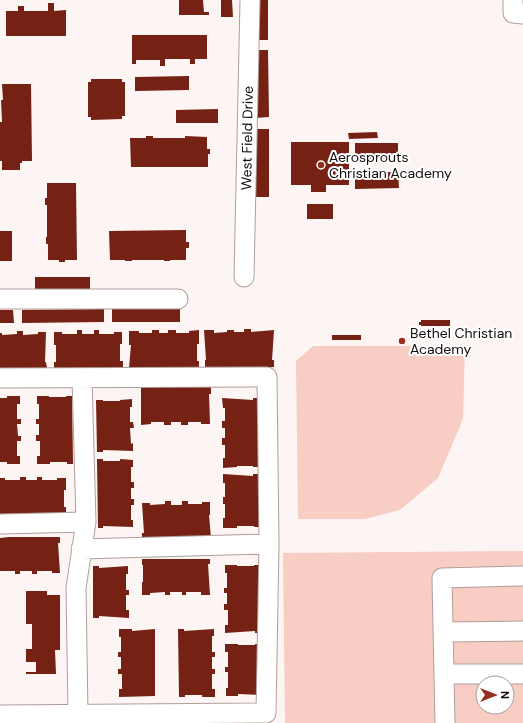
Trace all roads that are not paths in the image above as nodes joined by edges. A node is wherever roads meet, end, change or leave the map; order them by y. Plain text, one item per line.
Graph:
1 (250, 0) edge
2 (513, 0) edge
3 (523, 14) edge
4 (244, 277) dead end
5 (0, 299) edge
6 (178, 299) dead end
7 (0, 378) edge
8 (82, 378) junction
9 (86, 522) junction
10 (0, 524) edge
11 (269, 544) junction
12 (82, 549) junction
13 (523, 576) edge
14 (523, 630) edge
15 (443, 632) junction
16 (444, 674) junction
17 (523, 674) edge
18 (0, 715) edge
19 (78, 715) junction
20 (140, 719) edge
21 (445, 723) edge

1 - 4 street, West Field Drive
2 - 3 street
5 - 6 street
7 - 8 street
8 - 9 street
8 - 11 street
9 - 10 street
9 - 12 street
11 - 12 street
11 - 20 street
12 - 19 street
13 - 15 street
14 - 15 street
15 - 16 street
16 - 17 street
16 - 21 street
18 - 19 street
19 - 20 street

